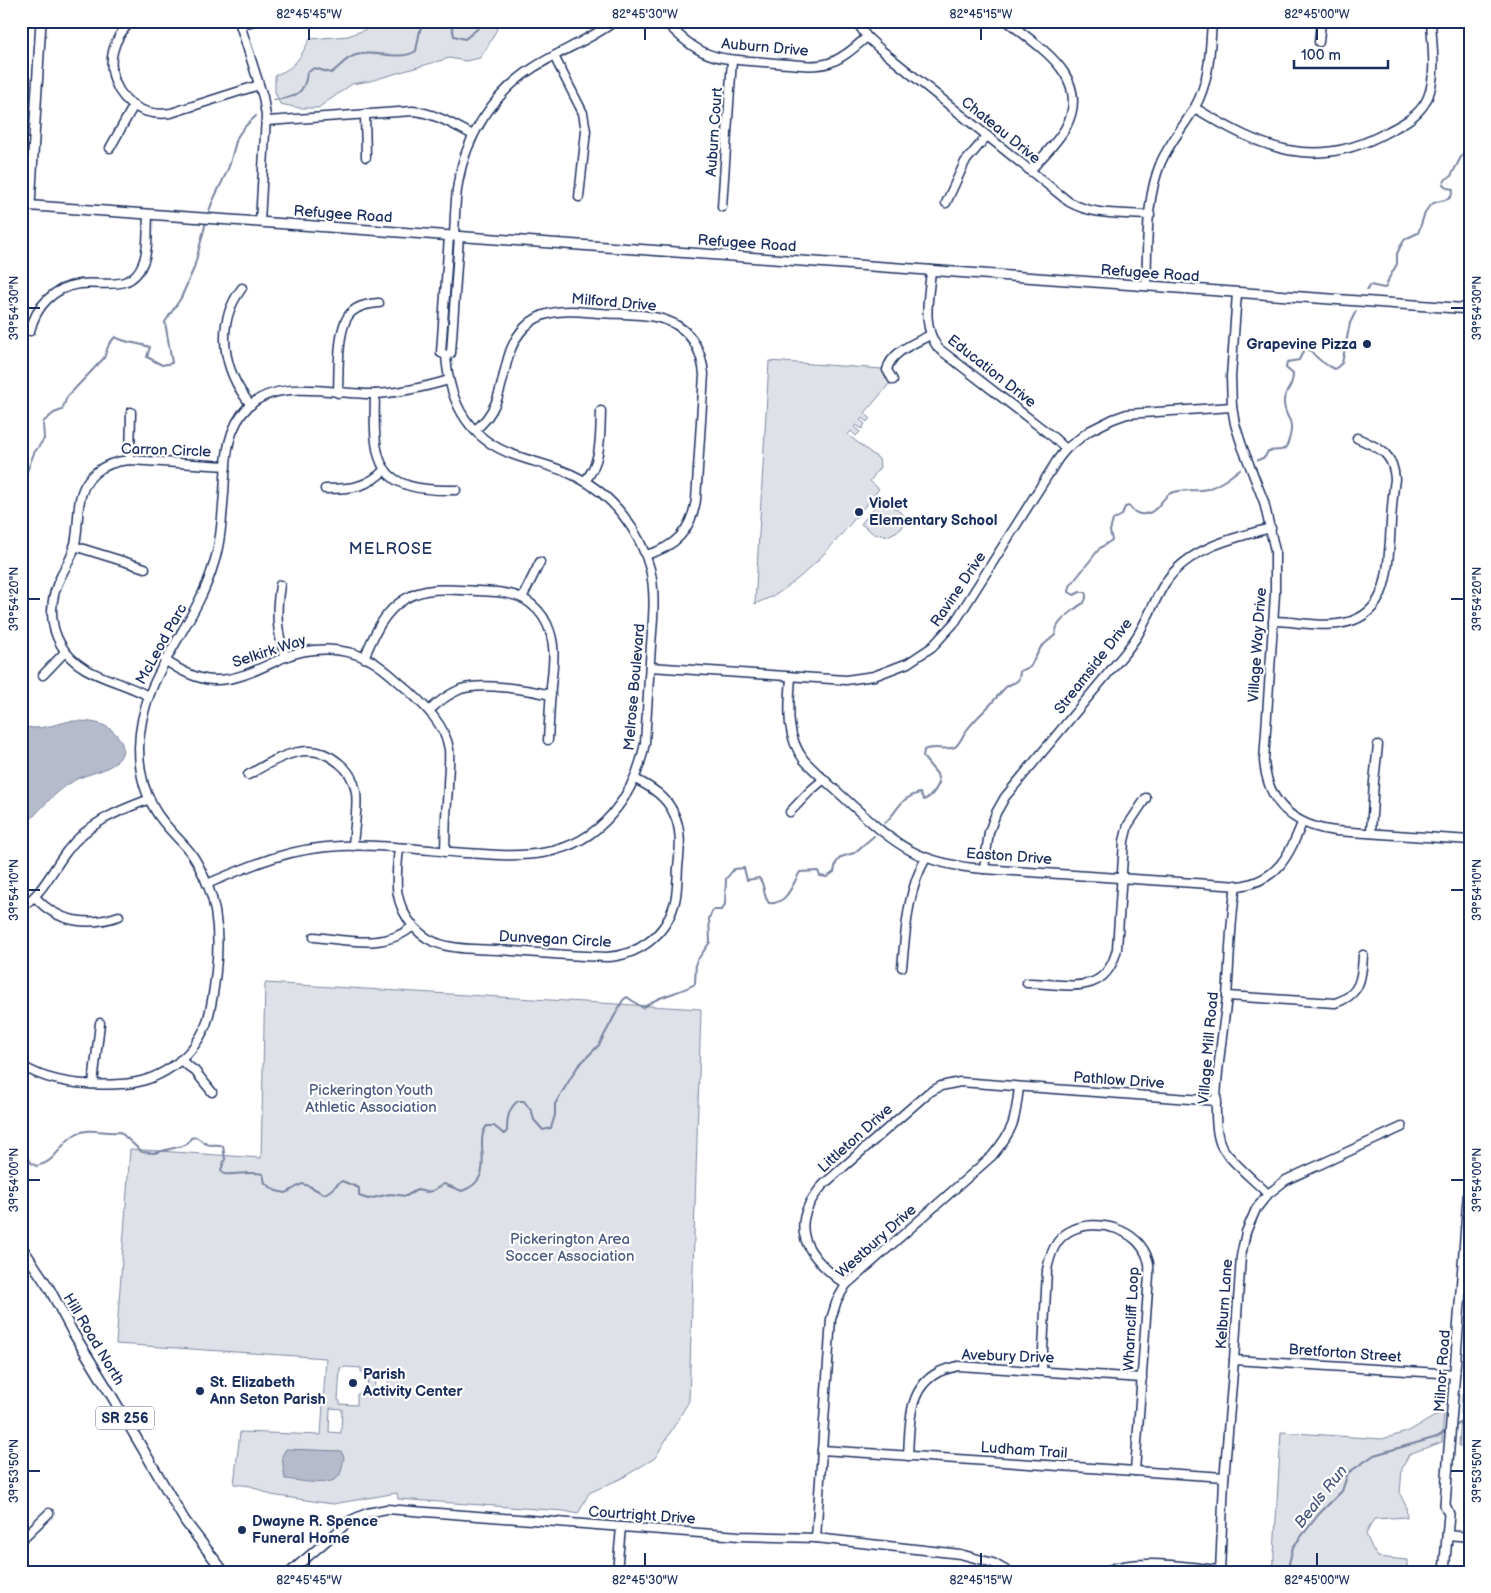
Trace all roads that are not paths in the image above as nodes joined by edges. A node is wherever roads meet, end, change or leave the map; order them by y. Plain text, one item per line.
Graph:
1 (41, 21) edge
2 (132, 21) edge
3 (254, 21) edge
4 (615, 21) edge
5 (665, 21) edge
6 (856, 21) edge
7 (1008, 21) edge
8 (1212, 21) edge
9 (1321, 21) edge
10 (1431, 21) edge
11 (240, 23) edge
12 (867, 37) junction
13 (1319, 42) dead end
14 (554, 56) junction
15 (732, 60) junction
16 (259, 85) junction
17 (134, 105) junction
18 (1195, 108) junction
19 (365, 114) junction
20 (266, 120) junction
21 (473, 135) junction
22 (987, 136) junction
23 (110, 148) dead end
24 (366, 157) dead end
25 (1030, 171) junction
26 (579, 197) dead end
27 (946, 203) dead end
28 (26, 205) edge
29 (722, 207) dead end
30 (148, 214) junction
31 (1150, 215) junction
32 (260, 222) junction
33 (454, 236) junction
34 (931, 270) junction
35 (1146, 286) junction
36 (242, 288) dead end
37 (1237, 293) junction
38 (379, 303) dead end
39 (1470, 309) edge
40 (30, 330) dead end
41 (930, 334) junction
42 (449, 380) junction
43 (893, 380) dead end
44 (338, 393) junction
45 (375, 394) junction
46 (251, 405) junction
47 (1232, 407) junction
48 (601, 411) dead end
49 (131, 412) dead end
50 (474, 430) junction
51 (1357, 438) dead end
52 (1066, 449) junction
53 (130, 460) junction
54 (226, 466) junction
55 (385, 469) junction
56 (585, 481) junction
57 (325, 488) dead end
58 (456, 490) dead end
59 (1271, 528) junction
60 (74, 546) junction
61 (646, 555) junction
62 (540, 562) dead end
63 (145, 568) dead end
64 (280, 585) dead end
65 (522, 598) junction
66 (1273, 621) junction
67 (65, 652) junction
68 (286, 657) junction
69 (364, 658) junction
70 (165, 660) junction
71 (650, 667) junction
72 (43, 675) dead end
73 (791, 677) junction
74 (551, 695) junction
75 (148, 696) junction
76 (429, 712) junction
77 (548, 740) dead end
78 (1378, 745) dead end
79 (248, 775) dead end
80 (635, 779) junction
81 (824, 779) junction
82 (1146, 798) dead end
83 (150, 799) junction
84 (790, 812) dead end
85 (1302, 823) junction
86 (1372, 833) junction
87 (1470, 840) edge
88 (353, 846) junction
89 (399, 848) junction
90 (444, 852) junction
91 (926, 858) junction
92 (984, 869) junction
93 (1122, 878) junction
94 (207, 884) junction
95 (1236, 885) junction
96 (35, 897) junction
97 (21, 907) edge
98 (119, 916) dead end
99 (413, 926) junction
100 (314, 937) dead end
101 (1363, 955) dead end
102 (902, 967) dead end
103 (1028, 984) dead end
104 (1227, 996) junction
105 (100, 1024) dead end
106 (180, 1060) junction
107 (21, 1065) edge
108 (93, 1084) junction
109 (1019, 1086) junction
110 (212, 1092) dead end
111 (1217, 1101) junction
112 (1402, 1127) dead end
113 (1470, 1172) edge
114 (1268, 1194) junction
115 (21, 1246) edge
116 (846, 1285) junction
117 (1234, 1360) junction
118 (1042, 1370) junction
119 (1455, 1374) junction
120 (1142, 1378) junction
121 (822, 1450) junction
122 (908, 1456) junction
123 (1135, 1471) junction
124 (1224, 1477) junction
125 (49, 1512) dead end
126 (621, 1527) junction
127 (1447, 1535) junction
128 (1470, 1537) edge
129 (816, 1538) junction
130 (21, 1540) edge
131 (1220, 1571) edge
132 (224, 1572) edge
133 (290, 1572) edge
134 (617, 1572) edge
135 (1009, 1572) edge
136 (1104, 1572) edge
137 (1444, 1572) edge

1 - 28 main road
2 - 17 street
3 - 11 street
4 - 14 street
5 - 15 street, Auburn Drive
6 - 12 street, Chateau Drive
7 - 25 street
8 - 18 street
9 - 13 street
10 - 18 street
11 - 16 street
12 - 15 street, Auburn Drive
12 - 22 street, Chateau Drive
14 - 21 street
14 - 26 street
15 - 29 street, Auburn Court
16 - 17 street
16 - 20 street
17 - 23 street
18 - 31 street
19 - 20 street
19 - 21 street
19 - 24 street
20 - 32 street
21 - 33 street
22 - 25 street, Chateau Drive
22 - 27 street
25 - 31 street, Chateau Drive
28 - 30 main road, Refugee Road
30 - 32 main road, Refugee Road
30 - 40 street
31 - 35 street
32 - 33 main road, Refugee Road
33 - 34 main road, Refugee Road
33 - 42 street, Melrose Boulevard
34 - 35 main road, Refugee Road
34 - 41 street, Education Drive
35 - 37 main road, Refugee Road
36 - 46 street
37 - 39 main road, Refugee Road
37 - 47 street, Village Way Drive
38 - 44 street
41 - 43 street
41 - 52 street, Education Drive
42 - 45 street, McLeod Parc
42 - 50 street, Melrose Boulevard
44 - 45 street, McLeod Parc
44 - 46 street, McLeod Parc
45 - 55 street
46 - 54 street, McLeod Parc
47 - 52 street, Ravine Drive
47 - 59 street, Village Way Drive
48 - 56 street
49 - 53 street
50 - 56 street, Melrose Boulevard
50 - 61 street, Milford Drive
51 - 66 street
52 - 73 street, Ravine Drive
53 - 54 street, Carron Circle
53 - 60 street, Carron Circle
54 - 70 street, McLeod Parc
55 - 57 street
55 - 58 street
56 - 61 street, Melrose Boulevard
59 - 66 street, Village Way Drive
59 - 92 street, Streamside Drive
60 - 63 street
60 - 67 street, Carron Circle
61 - 71 street, Melrose Boulevard
62 - 65 street
64 - 68 street
65 - 69 street
65 - 74 street
66 - 85 street, Village Way Drive
67 - 72 street
67 - 75 street, Carron Circle
68 - 69 street, Selkirk Way
68 - 70 street, Selkirk Way
69 - 76 street, Selkirk Way
70 - 75 street, McLeod Parc
71 - 73 street, Ravine Drive
71 - 80 street, Melrose Boulevard
73 - 81 street, Easton Drive
74 - 76 street
74 - 77 street
75 - 83 street, McLeod Parc
76 - 90 street, Selkirk Way
78 - 86 street
79 - 88 street
80 - 90 street, Melrose Boulevard
80 - 99 street, Dunvegan Circle
81 - 84 street
81 - 91 street, Easton Drive
82 - 93 street
83 - 94 street, McLeod Parc
83 - 96 street
85 - 86 street, Village Way Drive
85 - 95 street, Easton Drive
86 - 87 street, Village Way Drive
88 - 89 street, Melrose Boulevard
88 - 94 street, Melrose Boulevard
89 - 90 street, Melrose Boulevard
89 - 99 street, Dunvegan Circle
91 - 92 street, Easton Drive
91 - 102 street
92 - 93 street, Easton Drive
93 - 95 street, Easton Drive
93 - 103 street
94 - 106 street, McLeod Parc
95 - 104 street, Village Mill Road
96 - 97 street
96 - 98 street
99 - 100 street
101 - 104 street
104 - 111 street, Village Mill Road
105 - 108 street
106 - 108 street, McLeod Parc
106 - 110 street
107 - 108 street, McLeod Parc
109 - 111 street, Pathlow Drive
109 - 116 street, Westbury Drive
109 - 116 street, Littleton Drive
111 - 114 street, Village Mill Road
112 - 114 street, Kelburn Lane
113 - 119 main road, Milnor Road
114 - 117 street, Kelburn Lane
115 - 132 main road, Hill Road North / SR 256
116 - 121 street, Westbury Drive
117 - 119 street, Bretforton Street
117 - 124 street, Kelburn Lane
118 - 120 street, Avebury Drive
118 - 120 street, Wharncliff Loop
118 - 122 street, Avebury Drive
119 - 127 main road, Milnor Road
120 - 123 street, Wharncliff Loop
121 - 122 street, Ludham Trail
121 - 129 street, Westbury Drive
122 - 123 street, Ludham Trail
123 - 124 street, Ludham Trail
124 - 131 street, Kelburn Lane
125 - 130 street
126 - 129 street, Courtright Drive
126 - 133 street, Courtright Drive
126 - 134 street
127 - 128 street
127 - 137 main road, Milnor Road
129 - 135 street, Courtright Drive
131 - 136 street

